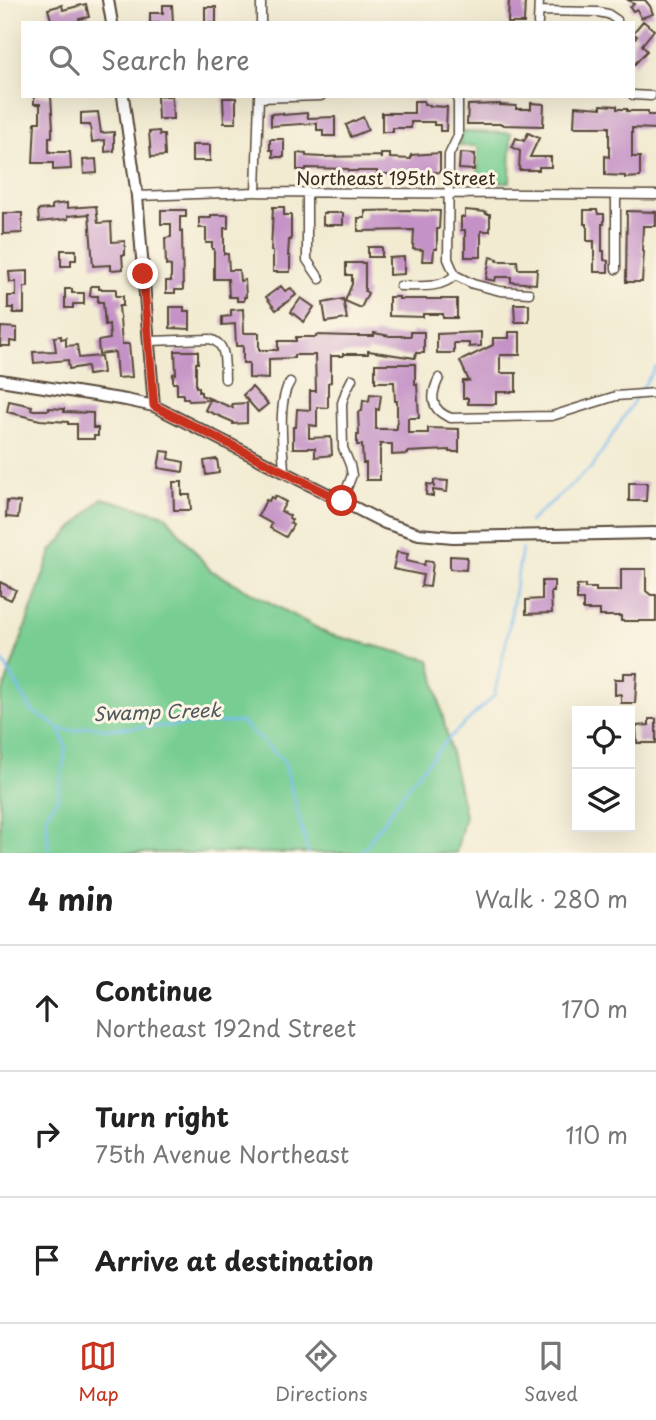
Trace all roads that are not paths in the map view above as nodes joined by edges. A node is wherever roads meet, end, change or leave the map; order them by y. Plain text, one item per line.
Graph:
1 (108, 0) edge
2 (261, 0) edge
3 (539, 0) edge
4 (539, 11) junction
5 (617, 20) dead end
6 (112, 21) edge
7 (261, 21) edge
8 (538, 21) edge
9 (635, 95) edge
10 (651, 96) dead end
11 (123, 98) edge
12 (259, 98) edge
13 (458, 98) edge
14 (256, 192) junction
15 (307, 192) junction
16 (449, 192) junction
17 (617, 195) junction
18 (656, 195) edge
19 (137, 196) junction
20 (615, 269) dead end
21 (455, 275) junction
22 (320, 278) dead end
23 (400, 286) dead end
24 (528, 293) dead end
25 (149, 341) junction
26 (439, 378) dead end
27 (225, 379) dead end
28 (352, 379) dead end
29 (0, 380) edge
30 (290, 382) dead end
31 (656, 393) edge
32 (154, 406) junction
33 (284, 471) junction
34 (342, 501) junction
35 (656, 533) edge

1 - 6 street
2 - 7 street
3 - 4 street
4 - 5 street
4 - 8 street
9 - 10 street
11 - 19 street
12 - 14 street
13 - 16 street
14 - 15 street, Northeast 195th Street
14 - 19 street, Northeast 195th Street
15 - 16 street, Northeast 195th Street
15 - 22 street
16 - 17 street, Northeast 195th Street
16 - 21 street
17 - 18 street, Northeast 195th Street
17 - 20 street
19 - 25 street
21 - 23 street
21 - 24 street
25 - 27 street
25 - 32 street
26 - 31 street
28 - 34 street
29 - 32 street
30 - 33 street
32 - 33 street
33 - 34 street
34 - 35 street

